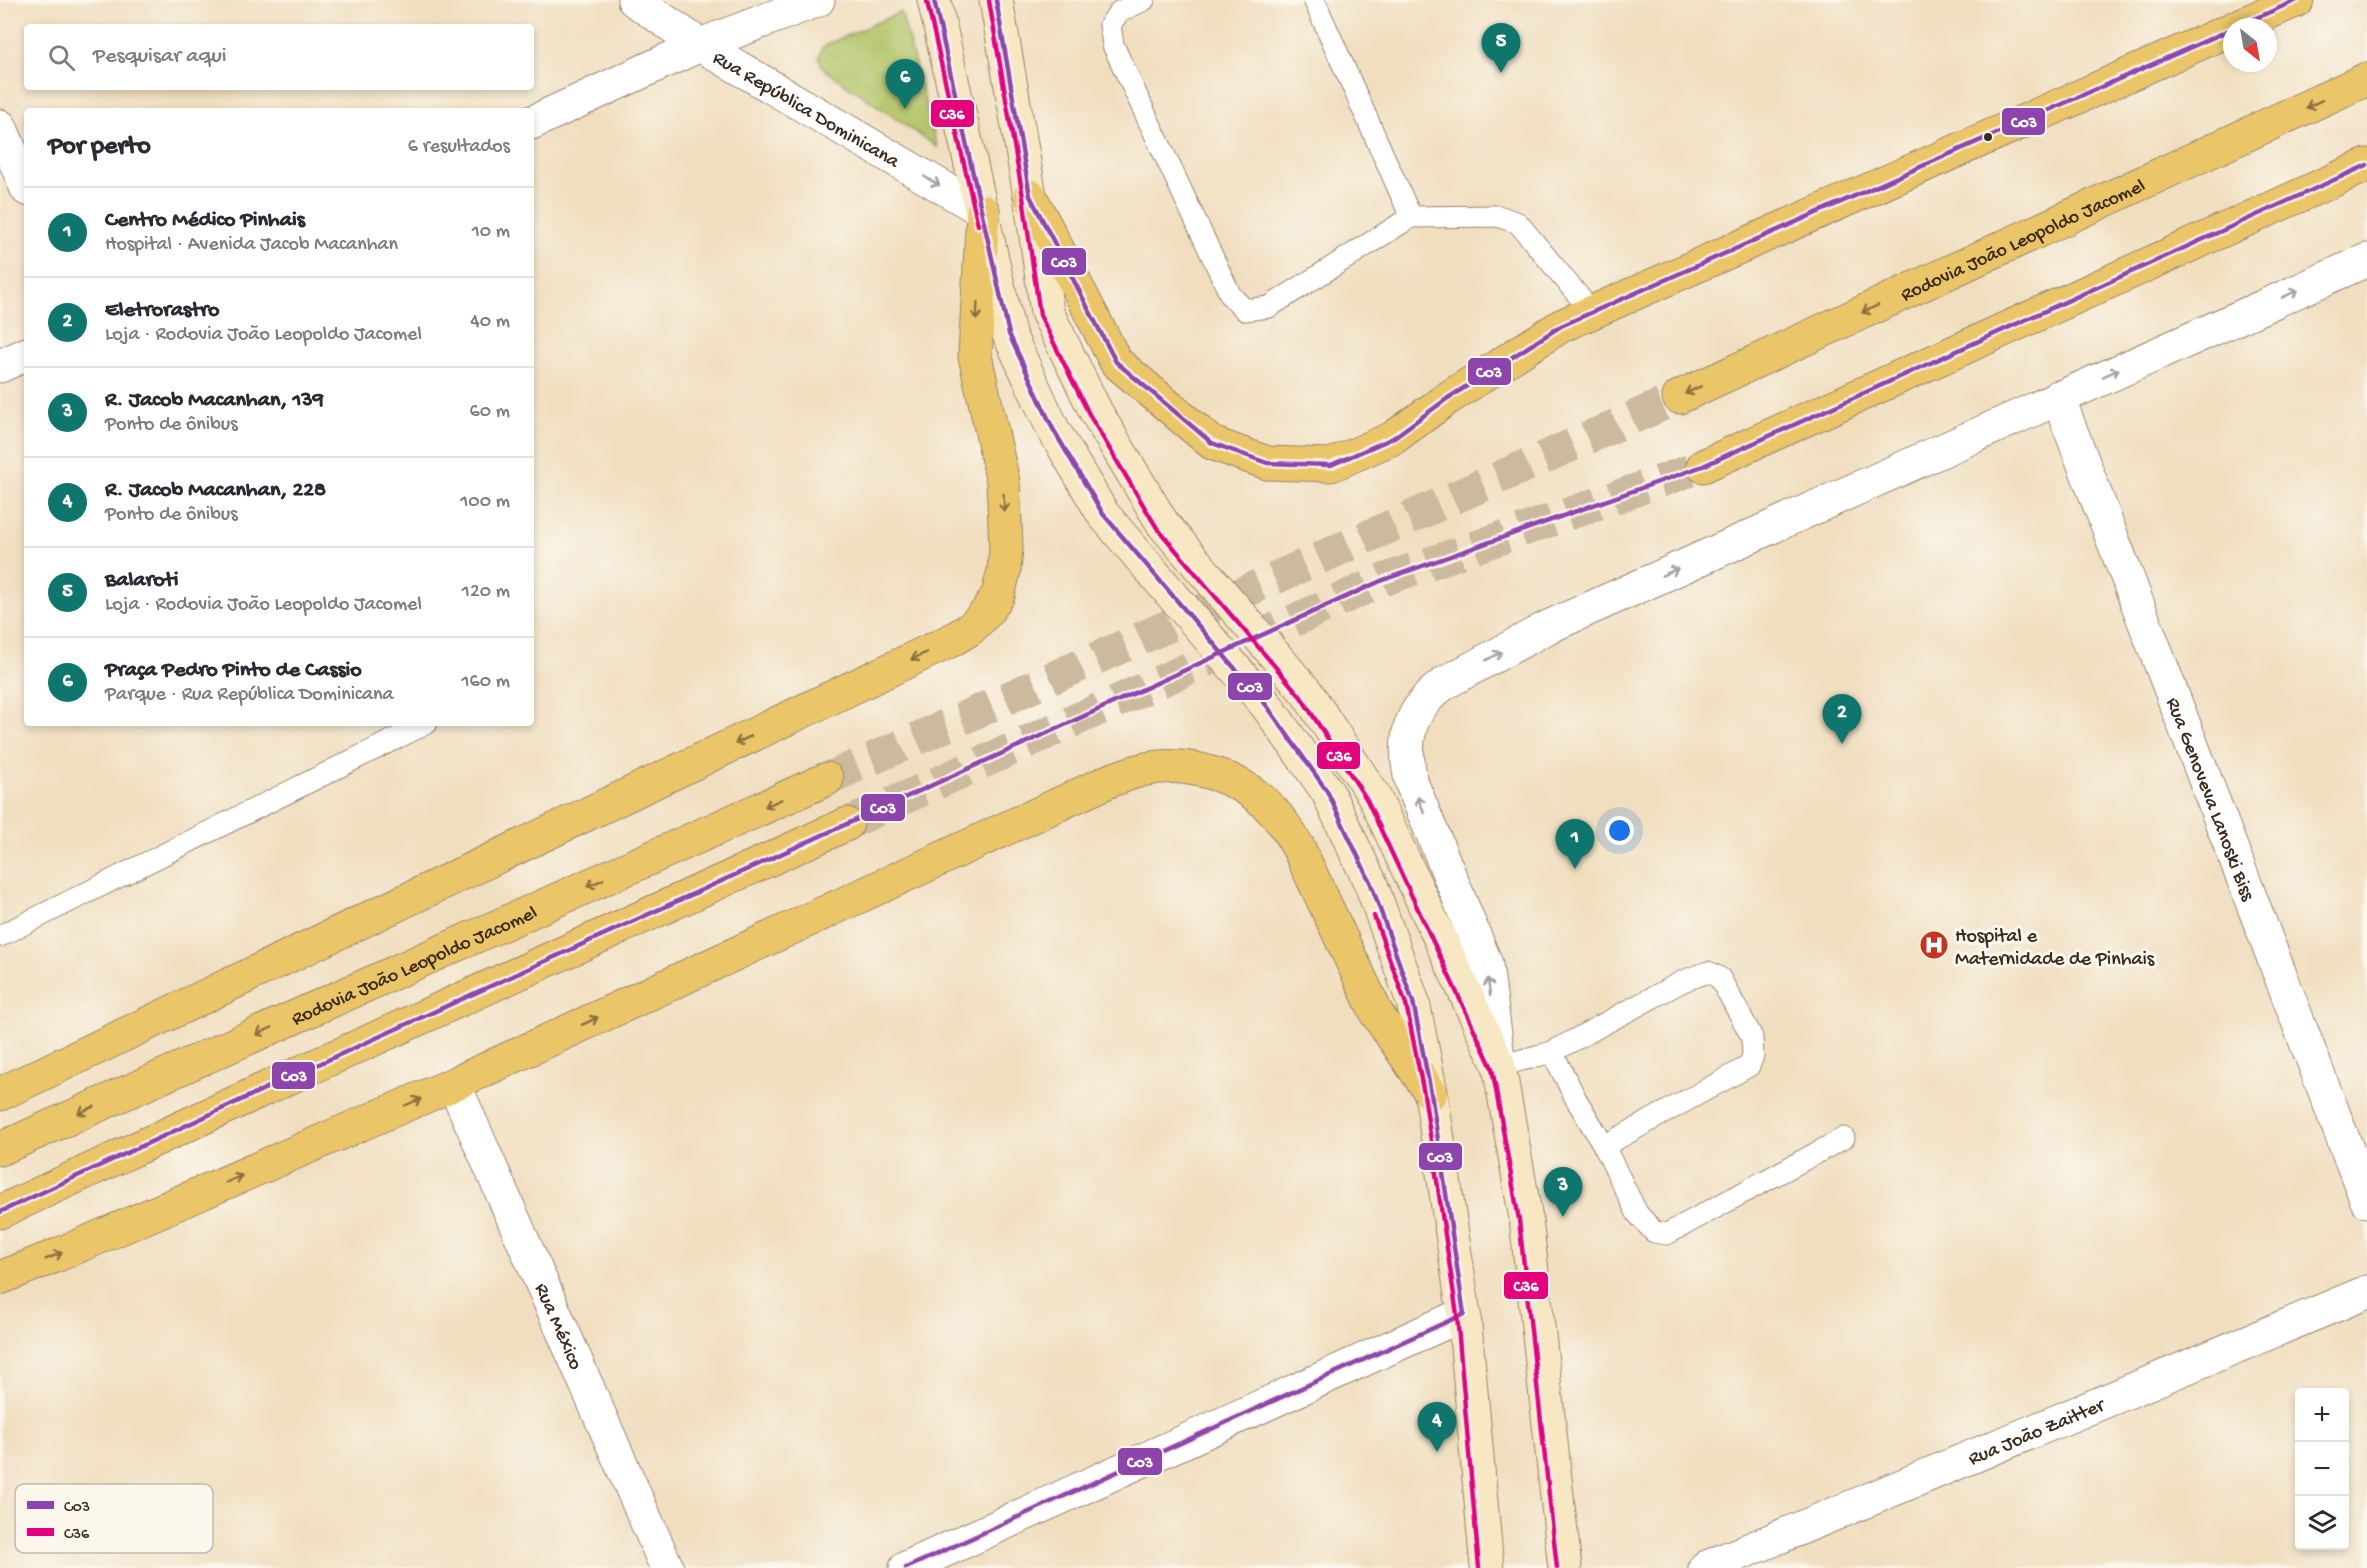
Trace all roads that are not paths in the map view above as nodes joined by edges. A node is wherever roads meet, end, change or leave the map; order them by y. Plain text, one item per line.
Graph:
1 (634, 0) edge
2 (818, 0) edge
3 (934, 0) edge
4 (996, 0) edge
5 (1144, 0) edge
6 (1314, 0) edge
7 (2297, 0) edge
8 (2256, 18) edge
9 (2223, 33) edge
10 (700, 45) junction
11 (2367, 80) edge
12 (534, 122) edge
13 (0, 126) edge
14 (2367, 165) edge
15 (24, 182) edge
16 (1030, 196) junction
17 (982, 211) junction
18 (1411, 217) junction
19 (2367, 260) edge
20 (1592, 312) junction
21 (24, 355) edge
22 (0, 366) edge
23 (1679, 397) tunnel mouth
24 (2058, 397) junction
25 (1703, 466) tunnel mouth
26 (421, 726) edge
27 (827, 779) tunnel mouth
28 (847, 824) tunnel mouth
29 (0, 936) edge
30 (1552, 1052) junction
31 (1499, 1066) junction
32 (454, 1084) junction
33 (1431, 1093) junction
34 (0, 1094) edge
35 (1844, 1138) dead end
36 (1604, 1146) junction
37 (0, 1149) edge
38 (2367, 1201) edge
39 (0, 1212) edge
40 (0, 1278) edge
41 (2367, 1292) edge
42 (1464, 1314) junction
43 (667, 1568) edge
44 (906, 1568) edge
45 (1487, 1568) edge
46 (1565, 1568) edge
47 (1705, 1568) edge

1 - 10 street, Rua República Dominicana
2 - 10 street
3 - 17 main road
4 - 16 main road
5 - 18 lane
6 - 18 lane
7 - 8 highway
9 - 20 highway
10 - 12 street
10 -> 17 street, Rua República Dominicana
11 -> 23 highway, Rodovia João Leopoldo Jacomel
13 - 15 street
14 - 25 highway
16 - 20 highway
16 - 31 main road
17 - 33 main road
17 -> 34 highway
18 - 20 lane
24 -> 19 street
21 - 22 street
31 -> 24 street
24 - 38 street, Rua Genoveva Lanoski Biss
26 - 29 lane
27 -> 37 highway, Rodovia João Leopoldo Jacomel
28 - 39 highway
30 - 31 lane
30 - 36 lane
30 - 36 lane
31 - 46 main road
32 -> 33 highway
40 -> 32 highway
32 - 43 street, Rua México
33 - 42 main road
35 - 36 lane
41 - 47 street, Rua João Zaitter
42 - 44 street
42 - 45 main road

